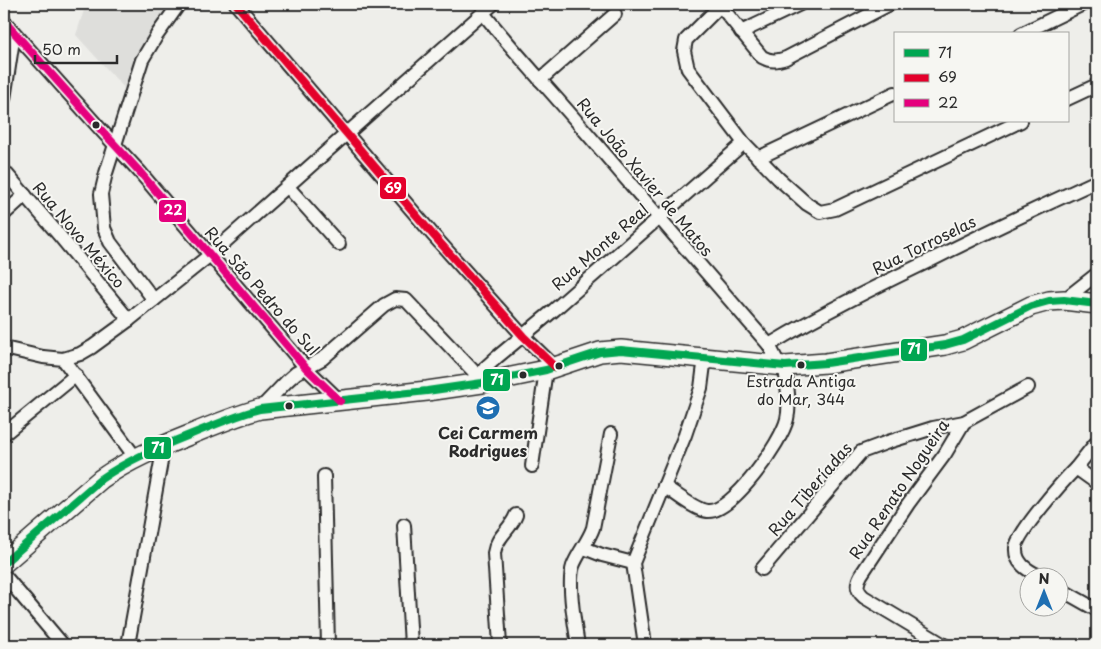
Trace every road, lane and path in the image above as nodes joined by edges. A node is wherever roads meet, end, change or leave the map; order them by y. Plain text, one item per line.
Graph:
1 (179, 4) edge
2 (236, 4) edge
3 (493, 4) edge
4 (720, 4) edge
5 (800, 4) edge
6 (890, 4) edge
7 (1084, 4) edge
8 (483, 13) junction
9 (615, 14) dead end
10 (7, 27) edge
11 (741, 32) junction
12 (1025, 32) edge
13 (540, 80) junction
14 (1097, 85) edge
15 (894, 94) edge
16 (4, 99) edge
17 (1068, 99) edge
18 (1019, 122) edge
19 (348, 134) junction
20 (744, 143) junction
21 (115, 146) junction
22 (758, 158) junction
23 (4, 171) edge
24 (1097, 180) edge
25 (288, 187) junction
26 (25, 195) junction
27 (4, 214) edge
28 (658, 218) junction
29 (338, 244) dead end
30 (210, 255) junction
31 (1097, 274) edge
32 (154, 300) junction
33 (1064, 300) junction
34 (1097, 304) edge
35 (129, 320) junction
36 (523, 336) junction
37 (768, 345) junction
38 (4, 348) edge
39 (705, 357) junction
40 (63, 359) junction
41 (782, 365) junction
42 (306, 368) junction
43 (550, 369) junction
44 (76, 376) junction
45 (480, 380) junction
46 (1028, 388) dead end
47 (340, 401) junction
48 (260, 409) junction
49 (964, 422) junction
50 (4, 434) edge
51 (611, 434) dead end
52 (1095, 444) dead end
53 (164, 445) junction
54 (135, 457) junction
55 (532, 466) dead end
56 (1076, 468) junction
57 (324, 476) dead end
58 (1097, 482) edge
59 (664, 486) junction
60 (516, 515) dead end
61 (404, 525) dead end
62 (582, 551) junction
63 (4, 563) edge
64 (633, 565) junction
65 (1023, 566) edge
66 (762, 569) dead end
67 (4, 575) edge
68 (1068, 594) edge
69 (1097, 610) edge
70 (63, 645) edge
71 (128, 645) edge
72 (328, 645) edge
73 (411, 645) edge
74 (500, 645) edge
75 (578, 645) edge
76 (645, 645) edge
77 (944, 645) edge

1 - 21 street
2 - 19 street
3 - 8 street
4 - 11 street
4 - 20 street
5 - 11 street
6 - 11 street
7 - 12 street
8 - 13 street, Rua João Xavier de Matos
8 - 19 street
9 - 13 street
10 - 16 street
10 - 21 street, Rua São Pedro do Sul
13 - 28 street, Rua João Xavier de Matos
14 - 17 street
15 - 22 street
18 - 22 street
19 - 25 street
19 - 36 street
20 - 22 street
20 - 28 street, Rua Monte Real
21 - 30 street, Rua São Pedro do Sul
21 - 32 street
23 - 26 street, Rua Novo México
24 - 37 street, Rua Torroselas
25 - 29 street
25 - 30 street
26 - 27 street
26 - 35 street, Rua Novo México
28 - 36 street, Rua Monte Real
28 - 37 street, Rua João Xavier de Matos
30 - 32 street
30 - 42 street, Rua São Pedro do Sul
31 - 33 street
32 - 35 street
33 - 34 street
33 - 41 street
35 - 40 street
36 - 43 street
36 - 45 street, Rua Monte Real
37 - 41 street, Rua João Xavier de Matos
38 - 40 street
39 - 41 street
39 - 43 street
39 - 59 street
40 - 44 street
41 - 59 street
42 - 45 street
42 - 47 street, Rua São Pedro do Sul
42 - 48 street
43 - 45 street
43 - 55 street
44 - 50 street
44 - 54 street
45 - 47 street
46 - 49 street, Rua Tiberíadas
47 - 48 street
48 - 53 street
49 - 66 street, Rua Tiberíadas
49 - 77 street, Rua Renato Nogueira
51 - 62 street
52 - 56 street
53 - 54 street
53 - 71 street
54 - 63 street
56 - 58 street
56 - 65 street
57 - 72 street
59 - 64 street
60 - 74 street
61 - 73 street
62 - 64 street
62 - 75 street
64 - 76 street
67 - 70 street
68 - 69 street

